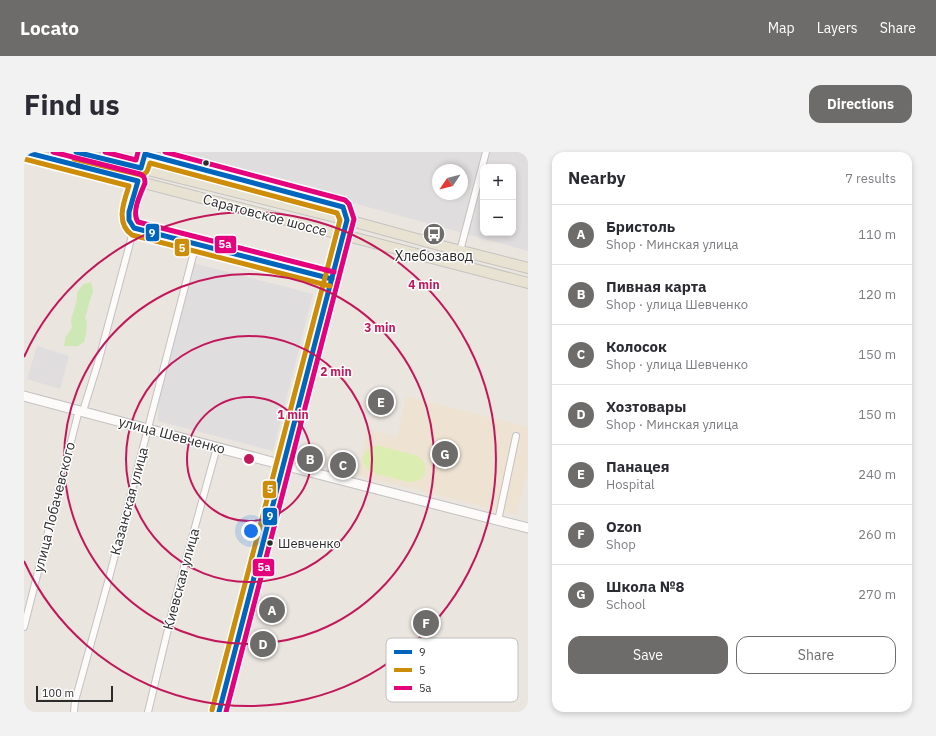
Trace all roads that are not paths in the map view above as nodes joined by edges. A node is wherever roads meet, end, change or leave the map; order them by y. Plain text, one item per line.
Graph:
1 (25, 152) edge
2 (76, 152) edge
3 (486, 152) edge
4 (145, 153) edge
5 (141, 168) junction
6 (138, 182) junction
7 (347, 220) junction
8 (134, 228) junction
9 (344, 235) junction
10 (196, 244) junction
11 (460, 251) junction
12 (528, 268) edge
13 (332, 279) junction
14 (528, 283) edge
15 (24, 396) edge
16 (81, 411) junction
17 (148, 428) junction
18 (516, 436) dead end
19 (216, 447) junction
20 (283, 465) junction
21 (498, 521) junction
22 (528, 528) edge
23 (24, 626) edge
24 (74, 712) edge
25 (148, 712) edge
26 (219, 712) edge

1 - 6 main road, Саратовское шоссе
2 - 5 main road, Саратовское шоссе
3 - 11 street
4 - 5 main road
4 - 7 main road
5 - 6 main road
5 - 7 main road, Саратовское шоссе
6 - 8 main road
6 - 9 main road, Саратовское шоссе
7 - 9 main road
7 - 11 main road, Саратовское шоссе
8 - 10 main road
8 - 16 street, улица Лобачевского
9 - 13 main road
9 - 14 main road, Саратовское шоссе
10 - 13 main road
10 - 17 street, Казанская улица
11 - 12 main road, Саратовское шоссе
13 - 20 main road
15 - 16 main road, улица Шевченко
16 - 17 main road, улица Шевченко
16 - 23 street, улица Лобачевского
17 - 19 main road, улица Шевченко
17 - 24 street, Казанская улица
18 - 21 street
19 - 20 main road, улица Шевченко
19 - 25 street, Киевская улица
20 - 21 main road, улица Шевченко
20 - 26 main road
21 - 22 main road, улица Шевченко

